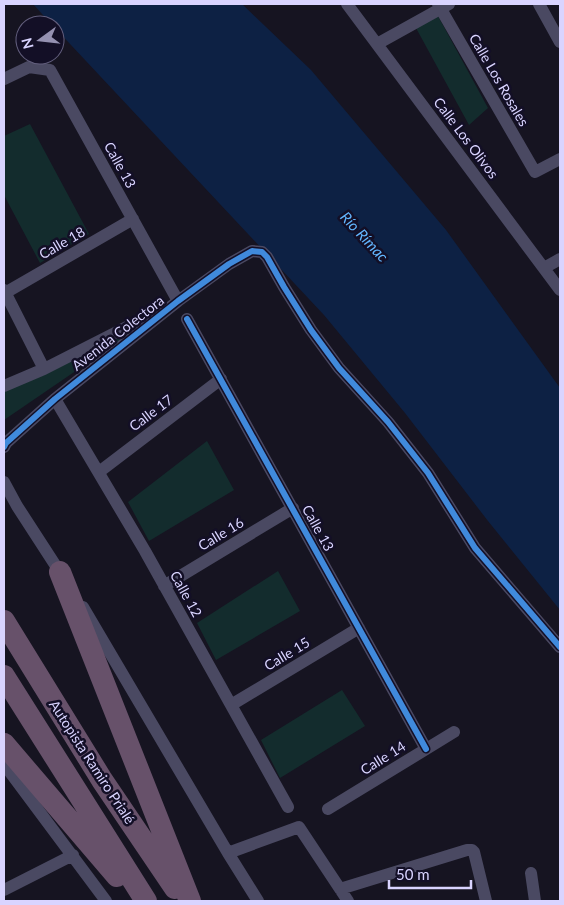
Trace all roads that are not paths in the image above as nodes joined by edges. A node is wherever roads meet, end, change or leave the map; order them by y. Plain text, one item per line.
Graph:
1 (347, 4) edge
2 (539, 4) edge
3 (442, 5) edge
4 (560, 42) edge
5 (376, 44) junction
6 (4, 79) edge
7 (560, 159) edge
8 (133, 219) junction
9 (560, 258) edge
10 (544, 268) junction
11 (560, 290) edge
12 (5, 292) edge
13 (178, 301) junction
14 (187, 319) dead end
15 (44, 369) junction
16 (221, 379) junction
17 (4, 386) edge
18 (55, 398) junction
19 (5, 445) edge
20 (99, 472) junction
21 (4, 482) edge
22 (293, 508) junction
23 (60, 572) junction
24 (164, 586) junction
25 (4, 621) edge
26 (360, 628) junction
27 (560, 647) edge
28 (4, 676) edge
29 (231, 705) junction
30 (454, 732) dead end
31 (4, 744) edge
32 (426, 749) junction
33 (4, 764) edge
34 (288, 807) dead end
35 (328, 809) dead end
36 (228, 853) junction
37 (73, 855) junction
38 (530, 873) dead end
39 (340, 889) junction
40 (4, 890) edge
41 (106, 901) edge
42 (138, 901) edge
43 (146, 901) edge
44 (183, 901) edge
45 (190, 901) edge
46 (258, 901) edge
47 (348, 901) edge
48 (486, 901) edge
49 (535, 901) edge

1 - 5 street, Calle Los Olivos
2 - 4 street
3 - 5 street
3 - 7 street, Calle Los Rosales
5 - 10 street, Calle Los Olivos
6 - 8 street, Calle 13
8 - 12 street, Calle 18
8 - 13 street, Calle 13
9 - 10 street
10 - 11 street, Calle Los Olivos
12 - 15 street
13 - 15 street
13 - 18 street, Avenida Colectora
13 - 27 street, Avenida Colectora
14 - 16 street, Calle 13
15 - 17 street
16 - 20 street, Calle 17
16 - 22 street, Calle 13
18 - 19 street, Avenida Colectora
18 - 20 street, Calle 12
20 - 24 street, Calle 12
21 - 23 street
22 - 24 street, Calle 16
22 - 26 street, Calle 13
23 - 36 street
23 - 45 highway
24 - 29 street, Calle 12
25 - 44 highway, Autopista Ramiro Prialé
26 - 29 street, Calle 15
26 - 32 street, Calle 13
28 - 43 highway, Autopista Ramiro Prialé
29 - 34 street, Calle 12
30 - 32 street, Calle 14
31 - 42 highway
32 - 35 street, Calle 14
33 - 37 street
36 - 39 street
36 - 46 street
37 - 40 street
37 - 41 street
38 - 49 street
39 - 47 street
39 - 48 street

